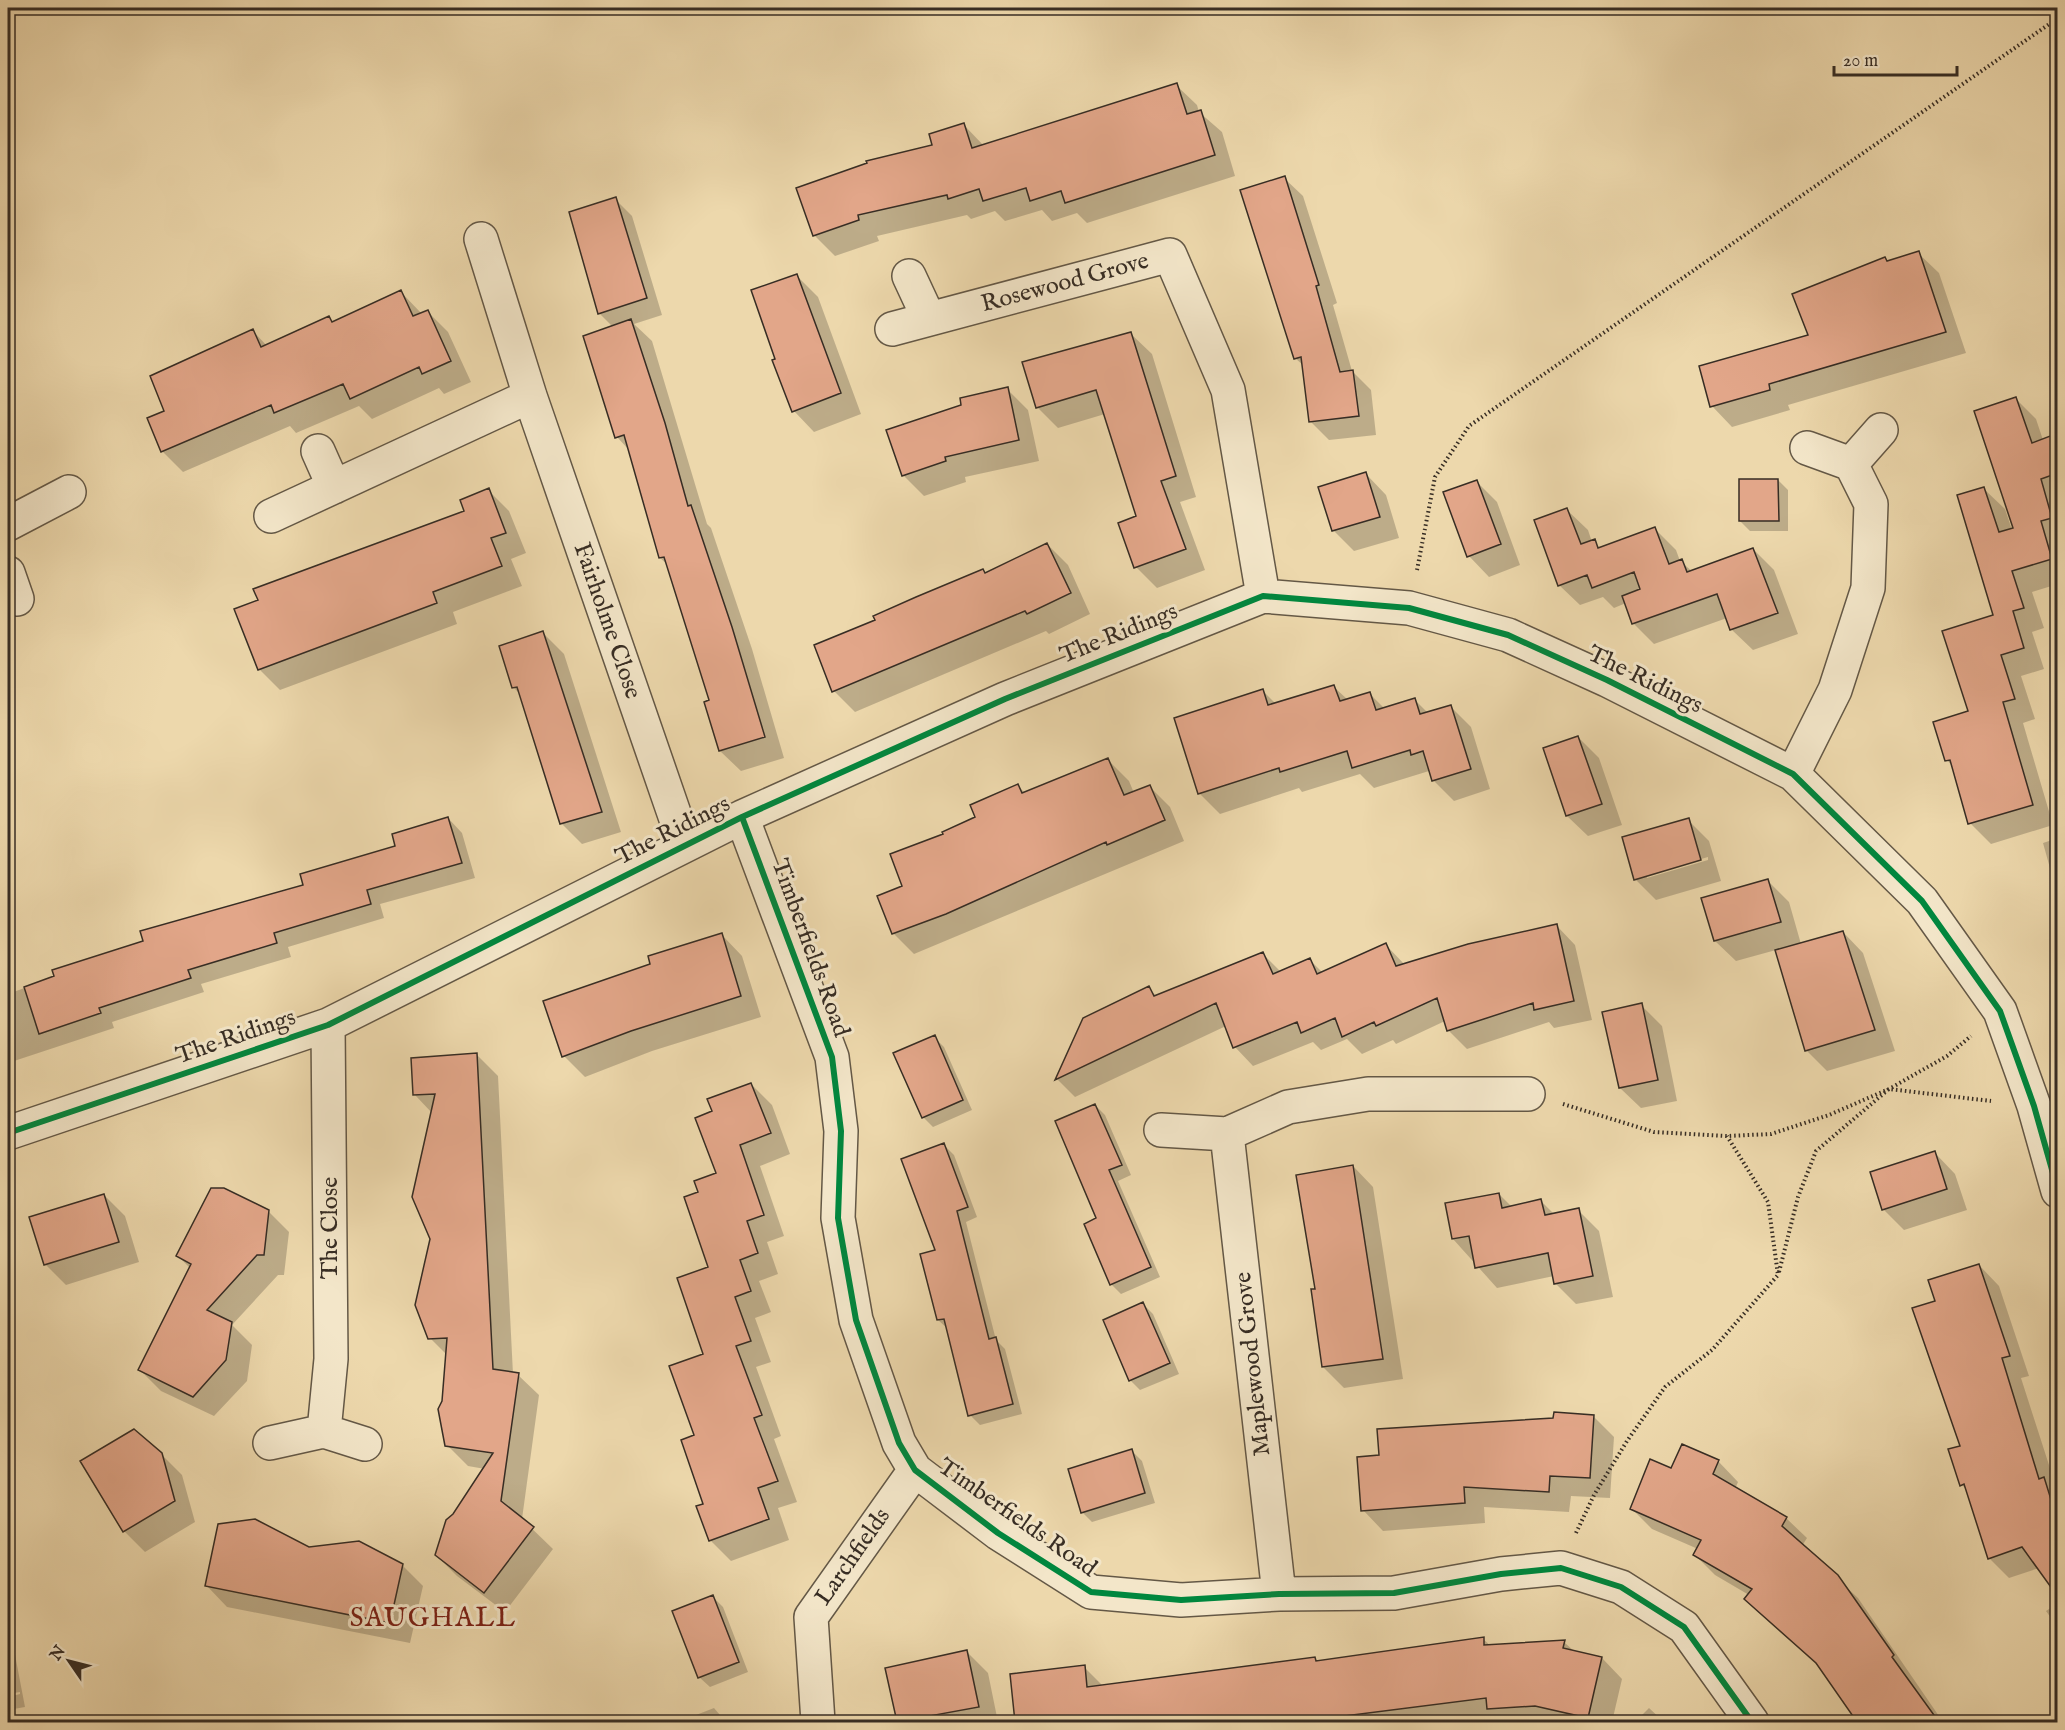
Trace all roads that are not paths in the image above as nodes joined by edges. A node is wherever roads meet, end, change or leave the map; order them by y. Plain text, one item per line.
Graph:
1 (481, 239) dead end
2 (909, 276) dead end
3 (929, 319) junction
4 (892, 329) dead end
5 (530, 396) junction
6 (1881, 430) dead end
7 (1807, 448) dead end
8 (318, 451) dead end
9 (1851, 464) junction
10 (334, 487) junction
11 (69, 492) dead end
12 (271, 516) dead end
13 (8, 524) edge
14 (1263, 596) junction
15 (1793, 774) junction
16 (742, 817) junction
17 (685, 845) junction
18 (328, 1024) junction
19 (1528, 1094) road end
20 (1161, 1130) dead end
21 (8, 1133) edge
22 (1227, 1134) junction
23 (2058, 1191) edge
24 (324, 1431) junction
25 (270, 1443) dead end
26 (364, 1444) dead end
27 (915, 1470) junction
28 (1279, 1594) junction
29 (818, 1722) edge
30 (1752, 1722) edge

1 - 5 street, Fairholme Close
2 - 3 street
3 - 4 street, Rosewood Grove
3 - 14 street, Rosewood Grove
5 - 10 street
5 - 17 street, Fairholme Close
6 - 9 street
7 - 9 street
8 - 10 street
9 - 15 street
10 - 12 street
11 - 13 street
14 - 15 street, The Ridings
14 - 16 street, The Ridings
15 - 23 street, The Ridings
16 - 17 street, The Ridings
16 - 27 street, Timberfields Road
17 - 18 street, The Ridings
18 - 21 street, The Ridings
18 - 24 street, The Close
19 - 22 street
20 - 22 street
22 - 28 street, Maplewood Grove
24 - 25 street
24 - 26 street
27 - 28 street, Timberfields Road
27 - 29 street, Larchfields
28 - 30 street, Timberfields Road

